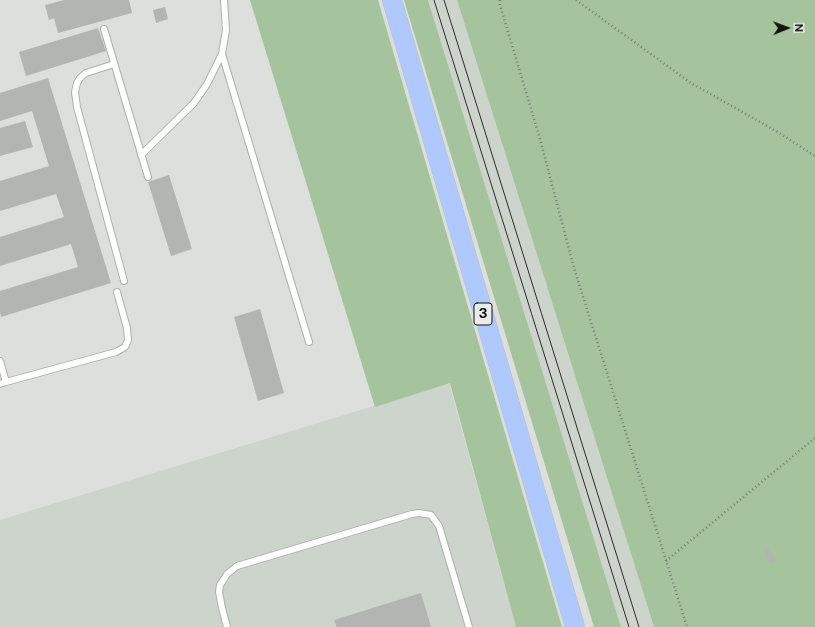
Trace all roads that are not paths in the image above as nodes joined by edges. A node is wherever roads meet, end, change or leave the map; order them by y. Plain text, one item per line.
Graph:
1 (224, 0) edge
2 (392, 0) edge
3 (104, 29) dead end
4 (222, 54) junction
5 (114, 64) junction
6 (141, 155) junction
7 (148, 177) dead end
8 (124, 281) dead end
9 (116, 292) dead end
10 (310, 342) dead end
11 (0, 361) edge
12 (3, 383) edge
13 (227, 627) edge
14 (469, 627) edge
15 (575, 627) edge

1 - 4 lane
2 - 15 main road, 3
3 - 5 lane
4 - 6 lane
4 - 10 lane
5 - 6 lane
5 - 8 lane
6 - 7 lane
9 - 12 lane
11 - 12 lane
13 - 14 lane

